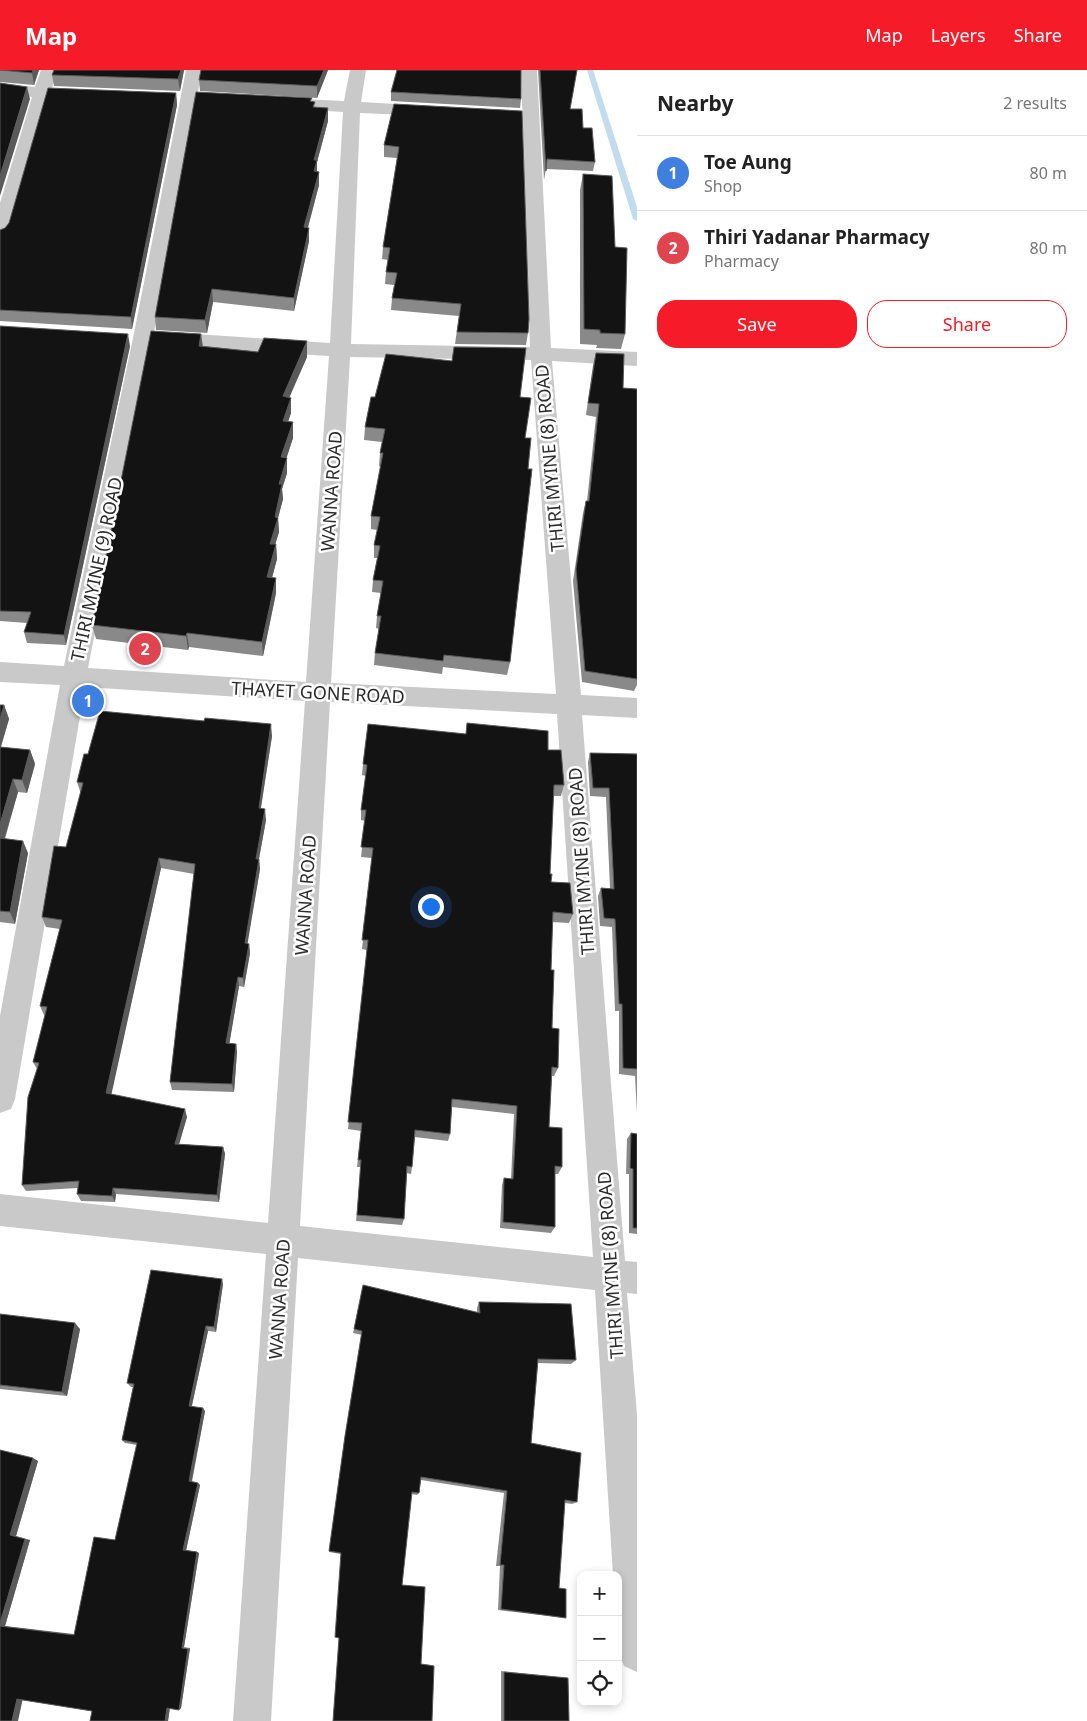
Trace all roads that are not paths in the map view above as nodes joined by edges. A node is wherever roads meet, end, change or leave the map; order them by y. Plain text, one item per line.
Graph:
1 (49, 70) edge
2 (194, 70) edge
3 (358, 70) edge
4 (529, 70) edge
5 (0, 88) edge
6 (42, 93) junction
7 (101, 95) edge
8 (265, 102) edge
9 (352, 106) junction
10 (450, 112) edge
11 (0, 234) edge
12 (133, 337) junction
13 (340, 350) junction
14 (541, 354) junction
15 (637, 359) edge
16 (0, 672) edge
17 (74, 677) junction
18 (318, 692) junction
19 (569, 706) junction
20 (637, 708) edge
21 (0, 1099) edge
22 (0, 1210) edge
23 (282, 1240) junction
24 (624, 1277) edge
25 (637, 1653) edge
26 (252, 1721) edge

1 - 6 street
2 - 12 street, THIRI MYINE (9) ROAD
3 - 9 street, WANNA ROAD
4 - 14 street, THIRI MYINE (8) ROAD
5 - 6 street
6 - 7 street
6 - 11 street
8 - 9 street
9 - 10 street
9 - 13 street, WANNA ROAD
12 - 13 street
12 - 17 street, THIRI MYINE (9) ROAD
13 - 14 street
13 - 18 street, WANNA ROAD
14 - 15 street
14 - 19 street, THIRI MYINE (8) ROAD
16 - 17 street, THAYET GONE ROAD
17 - 18 street, THAYET GONE ROAD
17 - 21 street, THIRI MYINE (9) ROAD
18 - 19 street, THAYET GONE ROAD
18 - 23 street, WANNA ROAD
19 - 20 street, THAYET GONE ROAD
19 - 24 street, THIRI MYINE (8) ROAD
22 - 23 street
23 - 24 street
23 - 26 street, WANNA ROAD
24 - 25 street, THIRI MYINE (8) ROAD

